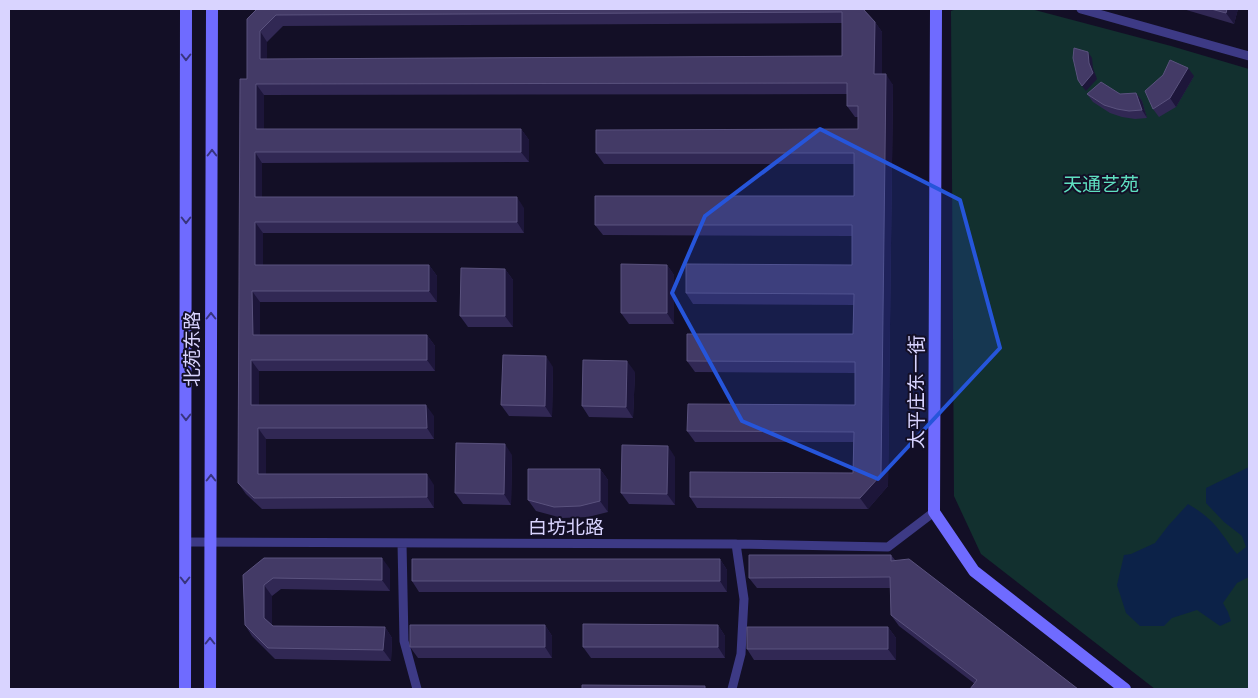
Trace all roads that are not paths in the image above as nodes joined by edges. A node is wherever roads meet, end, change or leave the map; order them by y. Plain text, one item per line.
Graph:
1 (186, 9) edge
2 (212, 9) edge
3 (936, 9) edge
4 (1081, 9) edge
5 (1249, 56) edge
6 (934, 512) junction
7 (186, 542) junction
8 (210, 542) junction
9 (402, 543) junction
10 (736, 544) junction
11 (185, 689) edge
12 (210, 689) edge
13 (417, 689) edge
14 (732, 689) edge
15 (1125, 689) edge

1 -> 7 main road, 北苑东路
8 -> 2 main road, 北苑东路
3 - 6 main road, 太平庄东一街
4 - 5 street
6 - 10 street, 白坊北路
6 - 15 main road
7 - 8 street, 白坊北路
7 -> 11 main road, 北苑东路
8 - 9 street, 白坊北路
12 -> 8 main road, 北苑东路
9 - 10 street, 白坊北路
9 - 13 street
10 - 14 street

